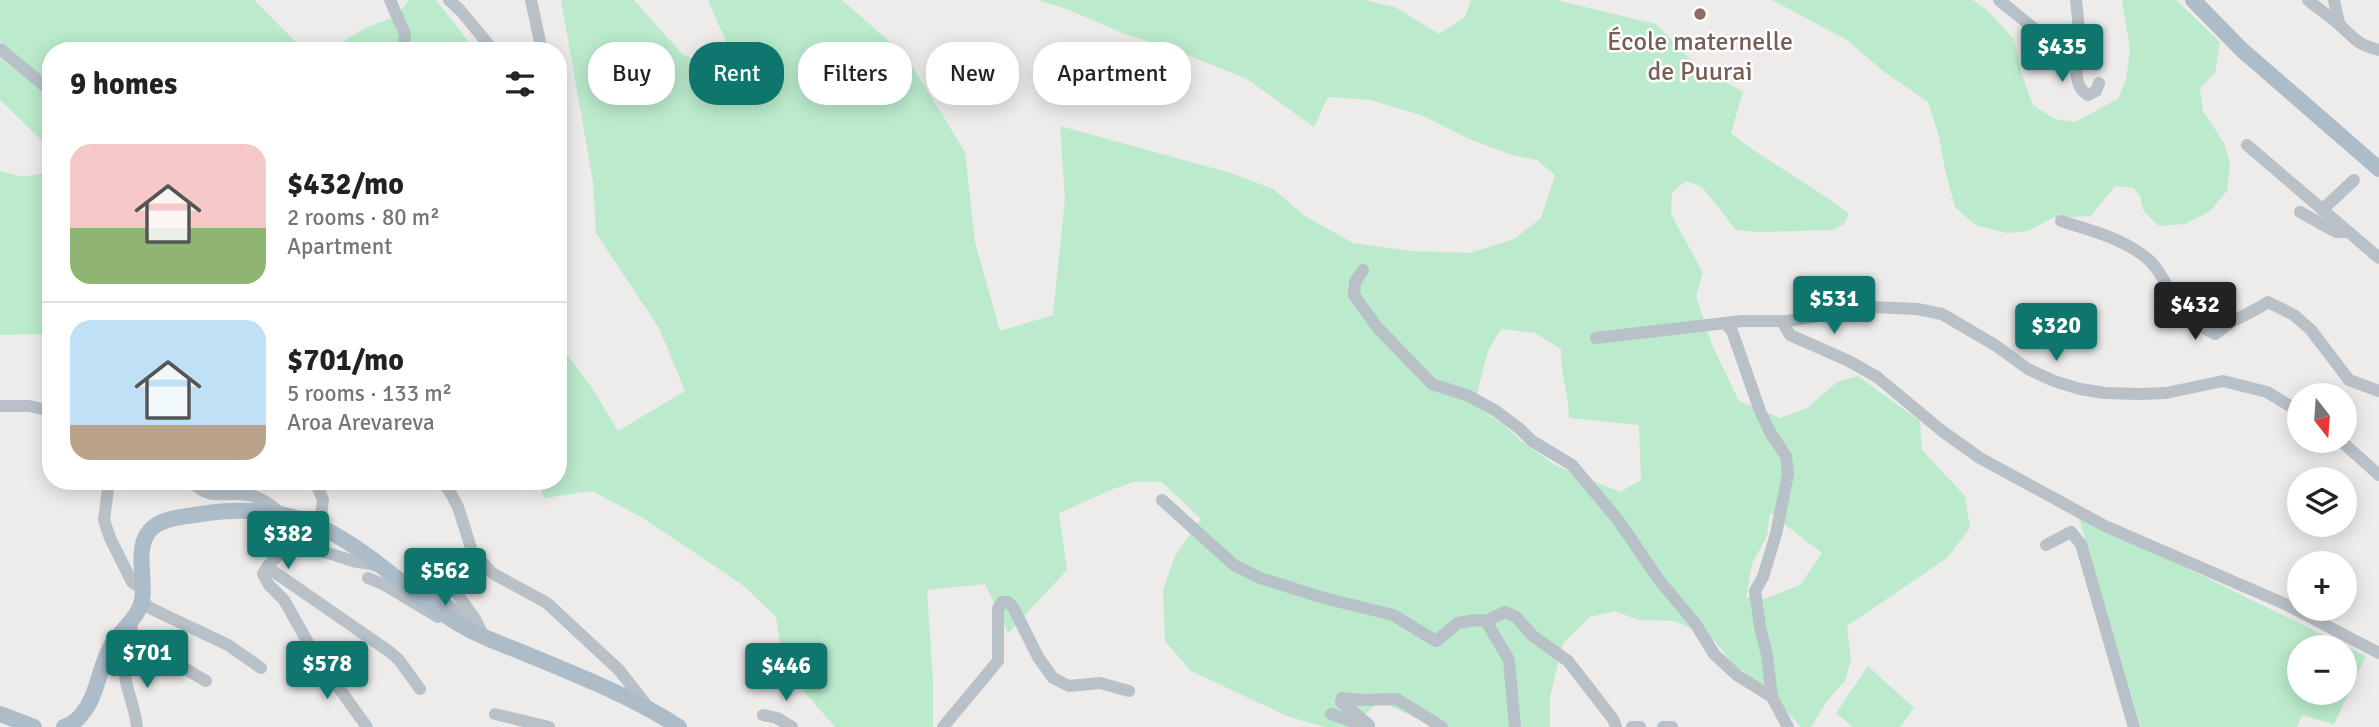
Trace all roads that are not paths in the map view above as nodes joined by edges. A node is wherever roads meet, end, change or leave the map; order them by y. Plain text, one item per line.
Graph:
1 (390, 0) edge
2 (449, 0) edge
3 (531, 0) edge
4 (1999, 0) edge
5 (2076, 0) edge
6 (2193, 0) edge
7 (2308, 0) edge
8 (2334, 0) edge
9 (2340, 24) junction
10 (404, 42) edge
11 (487, 42) edge
12 (540, 42) edge
13 (0, 49) edge
14 (2078, 49) junction
15 (2379, 50) edge
16 (2099, 83) dead end
17 (42, 84) edge
18 (2247, 145) dead end
19 (2379, 169) edge
20 (2354, 180) dead end
21 (2322, 210) junction
22 (2300, 212) dead end
23 (2061, 221) dead end
24 (2348, 232) junction
25 (2379, 258) edge
26 (1363, 271) dead end
27 (2168, 271) dead end
28 (2176, 300) junction
29 (1782, 321) junction
30 (1725, 323) junction
31 (1596, 338) dead end
32 (2379, 391) edge
33 (2287, 404) edge
34 (0, 406) edge
35 (42, 409) edge
36 (2354, 453) edge
37 (2379, 475) edge
38 (108, 490) edge
39 (202, 490) edge
40 (318, 490) edge
41 (322, 490) edge
42 (448, 490) edge
43 (323, 500) junction
44 (1163, 500) dead end
45 (282, 514) junction
46 (320, 526) junction
47 (2046, 545) dead end
48 (437, 565) dead end
49 (383, 566) junction
50 (267, 567) junction
51 (368, 578) dead end
52 (142, 585) junction
53 (433, 595) dead end
54 (142, 602) junction
55 (449, 618) junction
56 (131, 620) junction
57 (1486, 621) junction
58 (483, 633) junction
59 (132, 638) junction
60 (2379, 653) edge
61 (261, 668) dead end
62 (206, 681) dead end
63 (420, 689) dead end
64 (1129, 691) dead end
65 (1772, 697) junction
66 (648, 708) junction
67 (0, 714) edge
68 (495, 714) dead end
69 (1331, 714) dead end
70 (763, 715) dead end
71 (75, 723) edge
72 (34, 727) edge
73 (64, 727) edge
74 (137, 727) edge
75 (367, 727) edge
76 (549, 727) edge
77 (679, 727) edge
78 (792, 727) edge
79 (943, 727) edge
80 (1441, 727) edge
81 (1515, 727) edge
82 (1616, 727) edge
83 (1632, 727) edge
84 (1640, 727) edge
85 (1663, 727) edge
86 (1672, 727) edge
87 (1788, 727) edge
88 (2134, 727) edge

1 - 10 street
2 - 11 street
3 - 12 street
4 - 14 street
5 - 14 street
6 - 19 main road
7 - 9 street
8 - 9 street
9 - 15 street
13 - 17 street
14 - 16 street
18 - 21 street
20 - 21 street
21 - 24 street
22 - 24 street
23 - 28 street
24 - 25 street
26 - 65 street
27 - 28 street
28 - 32 street
29 - 30 street
29 - 33 street
29 - 60 street
30 - 31 street
30 - 65 street
34 - 35 street
36 - 37 street
38 - 52 street
39 - 45 street
40 - 43 street
41 - 43 street
42 - 66 street
43 - 46 street
44 - 57 street
45 - 46 main road
45 - 52 main road
46 - 49 main road
47 - 88 street
48 - 58 street
49 - 50 street
49 - 55 main road
50 - 63 street
50 - 75 street
51 - 55 street
52 - 54 main road
53 - 58 street
54 - 56 main road
54 - 61 street
55 - 58 main road
56 - 59 street
56 - 71 main road
57 - 81 street
57 - 82 street
58 - 66 main road
59 - 62 street
59 - 74 street
64 - 79 street
65 - 87 street
66 - 77 main road
67 - 72 main road
68 - 76 street
69 - 80 street
70 - 78 street
71 - 73 main road
83 - 84 street
85 - 86 street

